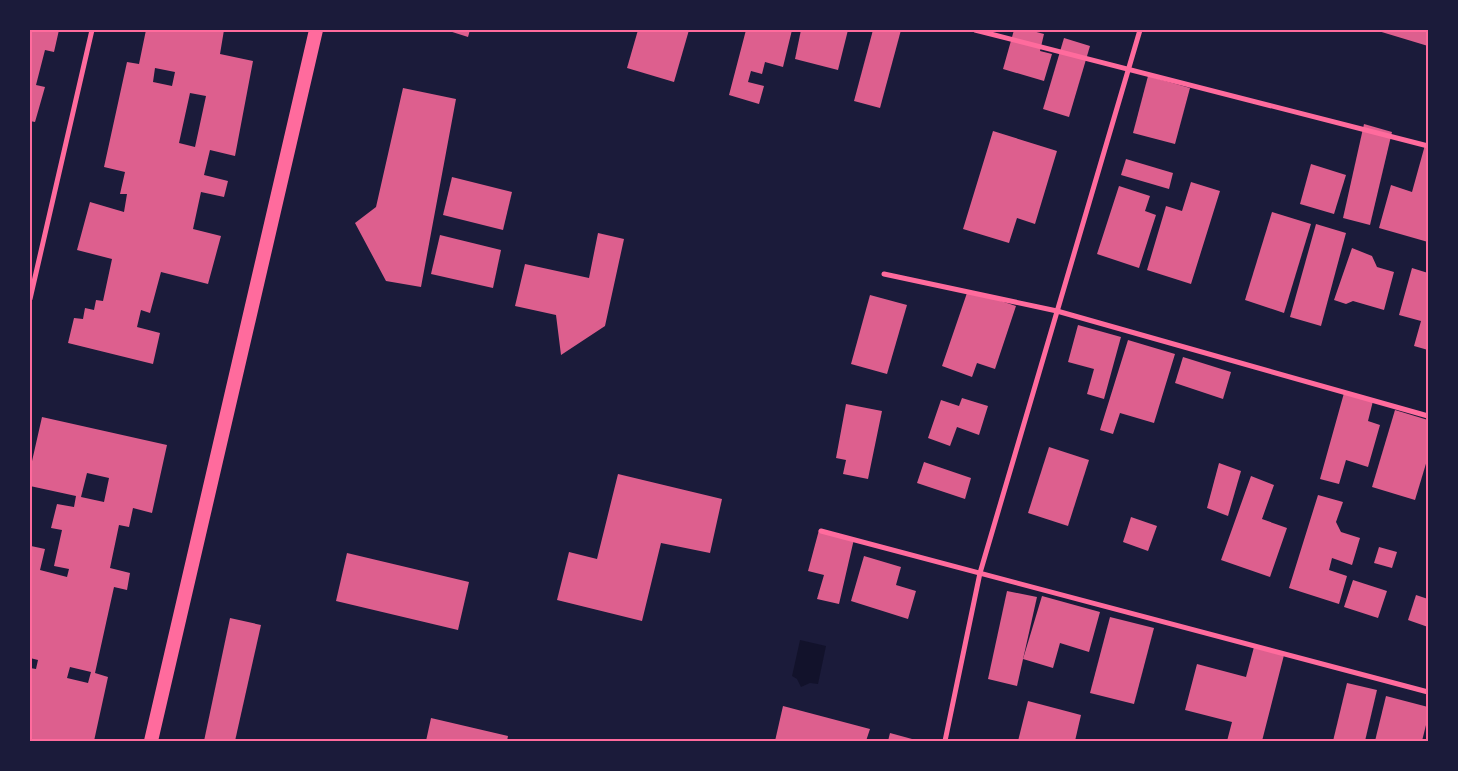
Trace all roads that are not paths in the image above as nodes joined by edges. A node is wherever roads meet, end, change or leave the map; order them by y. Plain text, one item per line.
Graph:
1 (92, 30) edge
2 (316, 30) edge
3 (975, 30) edge
4 (1140, 30) edge
5 (1129, 69) junction
6 (1428, 146) edge
7 (884, 274) dead end
8 (30, 299) edge
9 (1057, 311) junction
10 (1428, 416) edge
11 (821, 531) dead end
12 (980, 573) junction
13 (1428, 692) edge
14 (151, 741) edge
15 (945, 741) edge

1 - 8 street
2 - 14 highway
3 - 5 street
4 - 5 street
5 - 6 street
5 - 9 street
7 - 9 street
9 - 10 street
9 - 12 street
11 - 12 street
12 - 13 street
12 - 15 street

